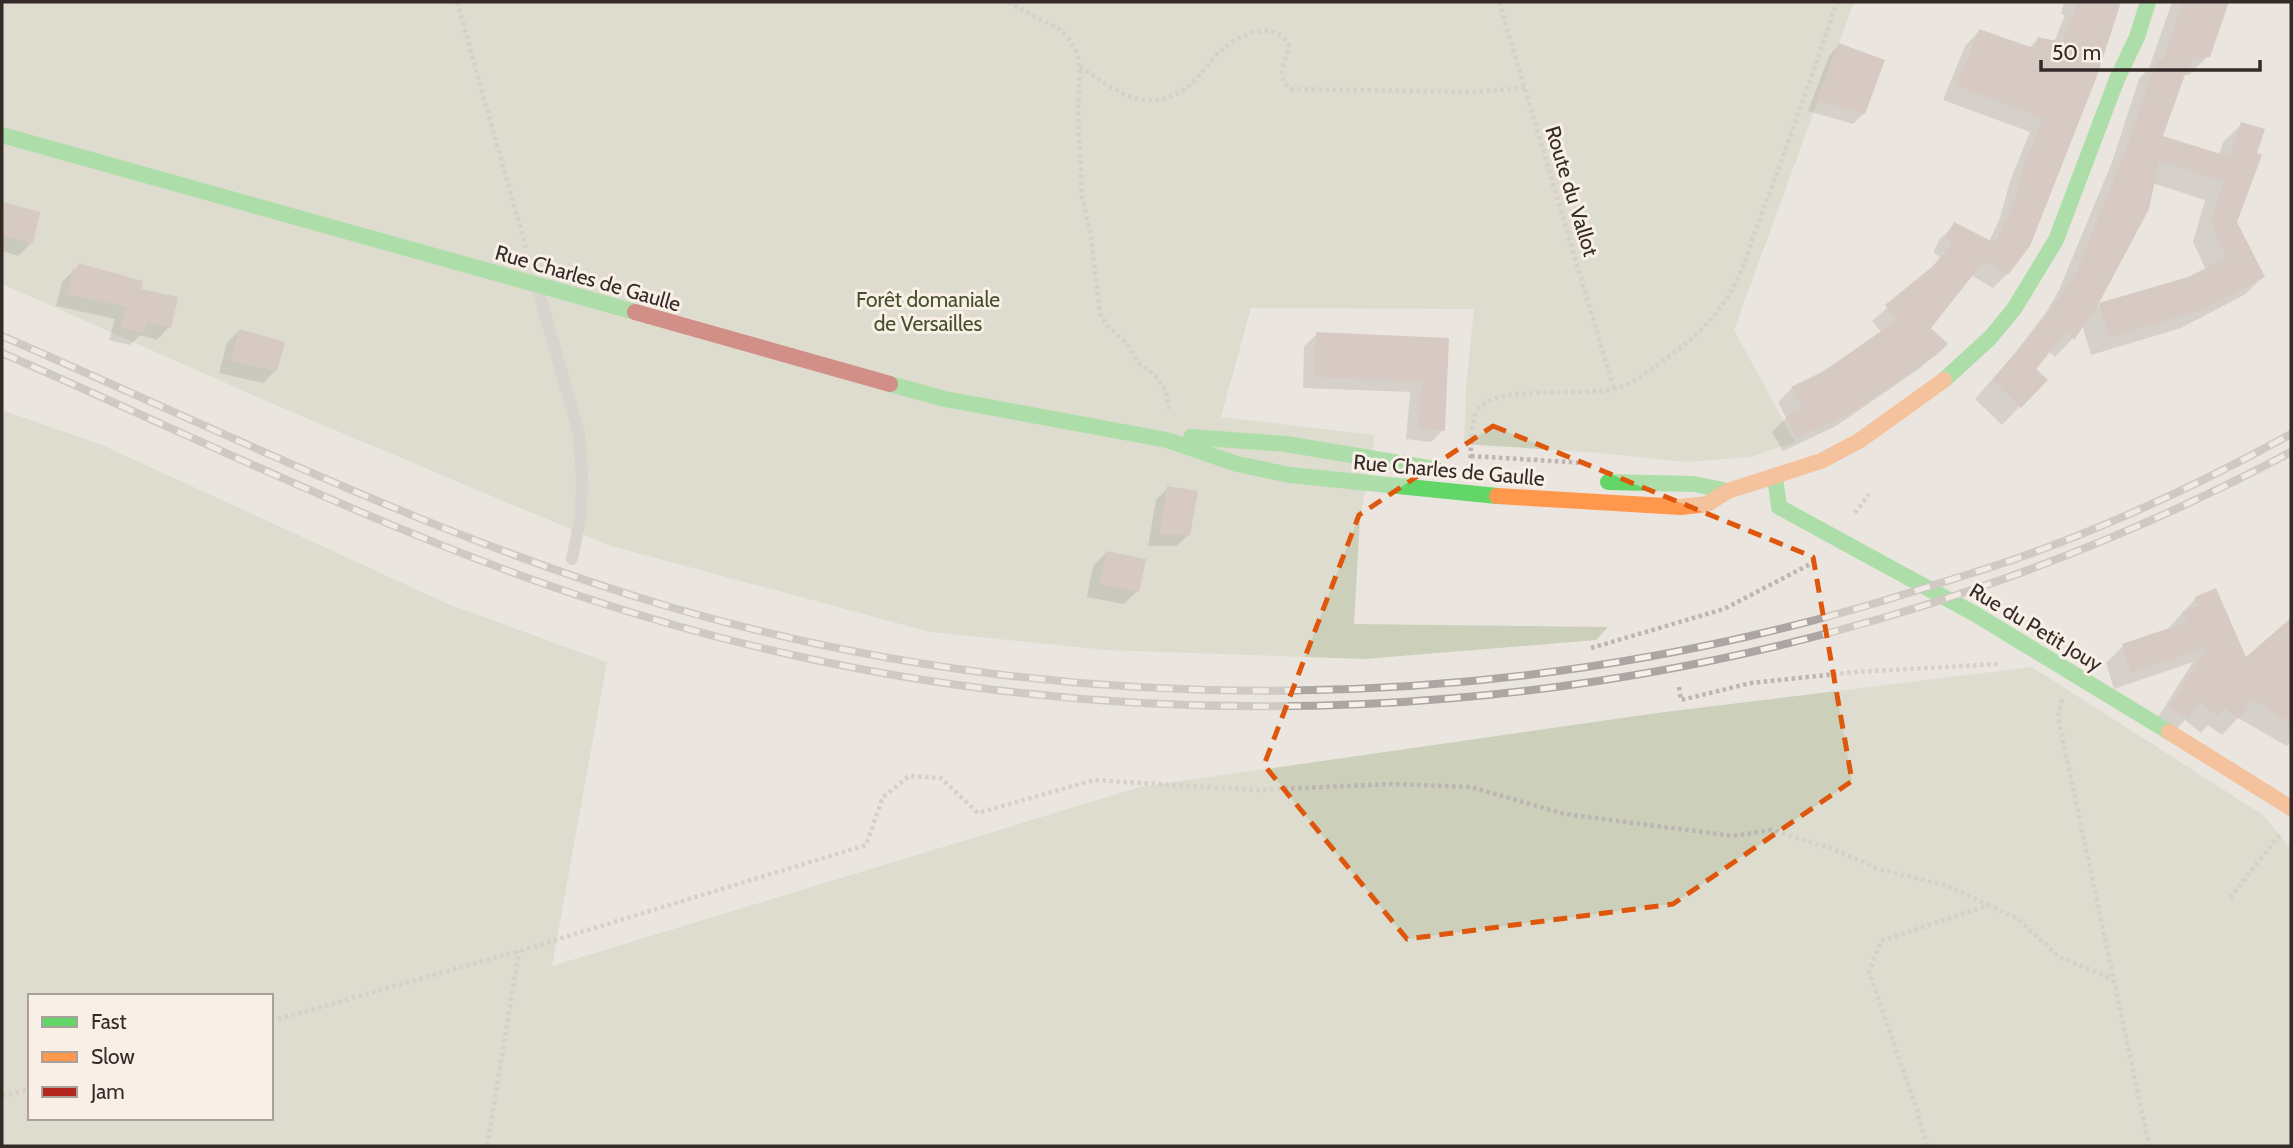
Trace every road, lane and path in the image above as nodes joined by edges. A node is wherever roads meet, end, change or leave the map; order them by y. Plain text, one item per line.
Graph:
1 (457, 2) edge
2 (1008, 2) edge
3 (1499, 2) edge
4 (1837, 2) edge
5 (2148, 2) edge
6 (1080, 67) junction
7 (1525, 88) junction
8 (2, 135) edge
9 (537, 285) junction
10 (1614, 389) junction
11 (1167, 440) junction
12 (1471, 456) dead end
13 (1446, 470) dead end
14 (1775, 477) junction
15 (1592, 481) dead end
16 (1728, 491) junction
17 (1830, 554) dead end
18 (572, 559) dead end
19 (1591, 648) dead end
20 (2010, 663) dead end
21 (1679, 688) dead end
22 (2058, 717) dead end
23 (2291, 808) edge
24 (2286, 826) dead end
25 (2230, 898) dead end
26 (1989, 905) junction
27 (519, 951) junction
28 (2112, 979) junction
29 (273, 1020) edge
30 (28, 1090) edge
31 (2, 1096) edge
32 (487, 1146) edge
33 (1927, 1146) edge
34 (2149, 1146) edge

1 - 9 path
2 - 6 path
3 - 7 path, Route du Vallot
4 - 10 path
5 - 14 main road, Rue Charles de Gaulle
6 - 7 path
6 - 11 path
7 - 10 path, Route du Vallot
8 - 9 main road, Rue Charles de Gaulle
9 - 11 main road, Rue Charles de Gaulle
9 - 18 lane
10 - 12 path
11 - 13 main road, Rue Charles de Gaulle
11 - 16 main road, Rue Charles de Gaulle
14 - 16 main road, Rue Charles de Gaulle
14 - 23 main road, Rue du Petit Jouy
15 - 16 main road, Rue Charles de Gaulle
17 - 19 path
20 - 21 path
22 - 28 path
24 - 25 path
26 - 27 path
26 - 28 path
26 - 33 path
27 - 29 path
27 - 32 path
28 - 34 path
30 - 31 path

